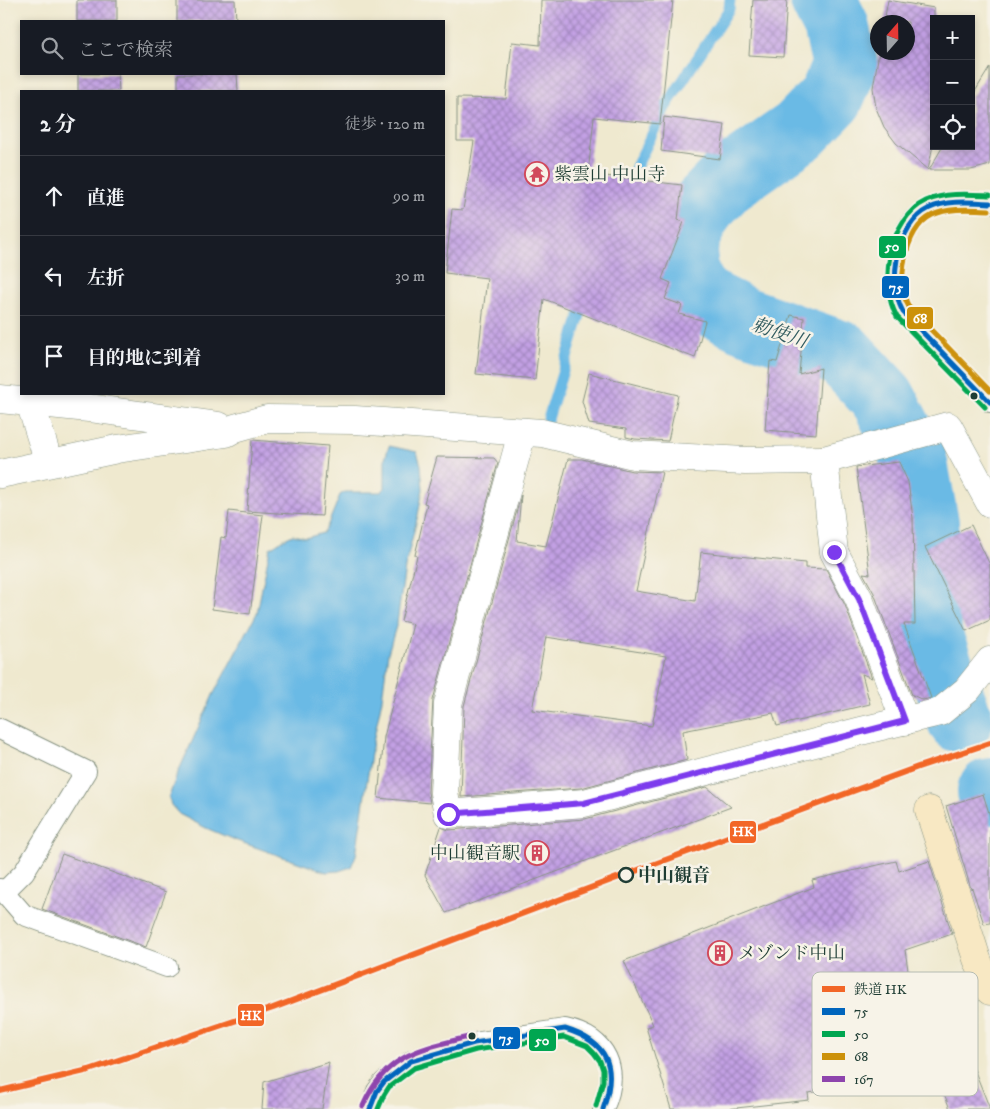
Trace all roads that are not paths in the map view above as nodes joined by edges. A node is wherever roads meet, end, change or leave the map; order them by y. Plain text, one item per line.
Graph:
1 (990, 203) edge
2 (0, 399) edge
3 (30, 402) junction
4 (990, 402) edge
5 (235, 428) junction
6 (522, 433) junction
7 (824, 460) junction
8 (49, 463) junction
9 (0, 474) edge
10 (990, 503) edge
11 (990, 661) edge
12 (905, 721) junction
13 (0, 729) edge
14 (930, 810) dead end
15 (2, 890) edge
16 (167, 967) dead end
17 (990, 990) edge
18 (370, 1109) edge
19 (603, 1109) edge

1 - 4 lane
2 - 3 street
3 - 5 street
3 - 8 street
5 - 6 street
5 - 8 street
6 - 7 street
6 - 12 street
7 - 10 street
7 - 12 street
8 - 9 street
11 - 12 street
13 - 15 lane
14 - 17 main road
15 - 16 lane
18 - 19 lane

